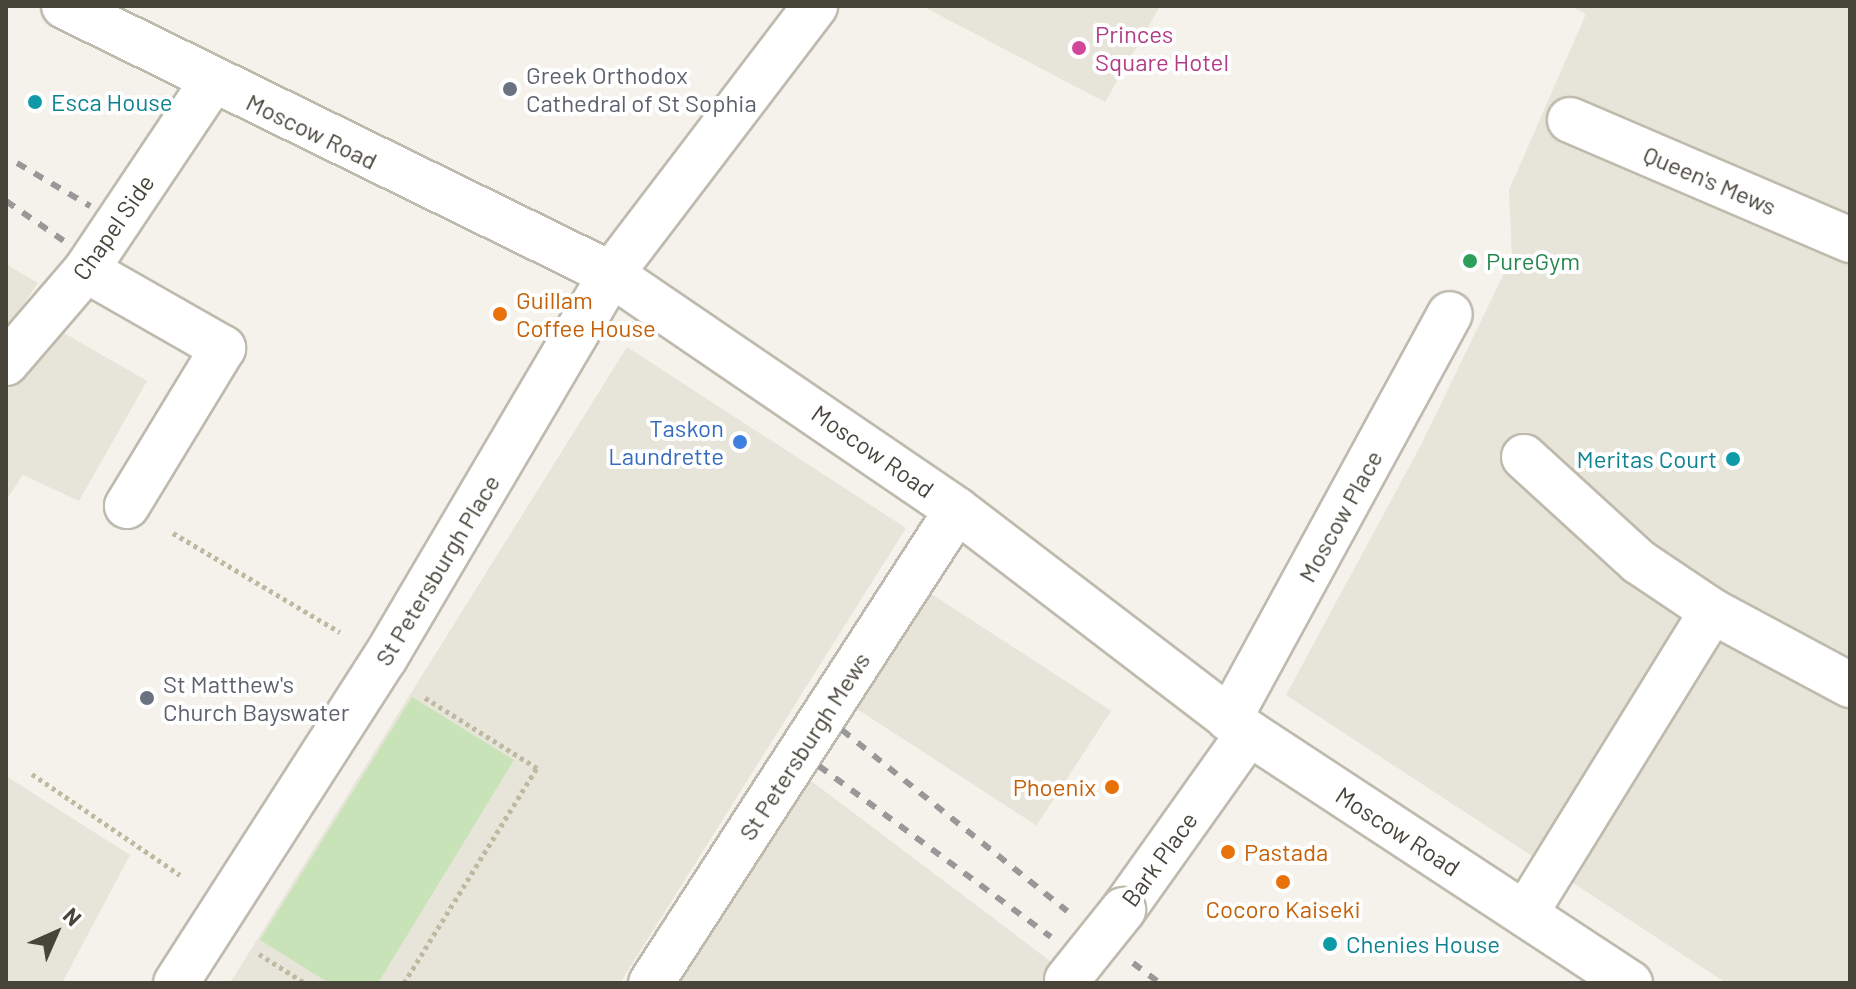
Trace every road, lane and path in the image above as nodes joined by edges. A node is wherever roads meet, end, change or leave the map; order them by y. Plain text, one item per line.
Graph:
1 (64, 6) edge
2 (815, 6) edge
3 (211, 83) junction
4 (1570, 120) dead end
5 (1850, 240) edge
6 (86, 270) junction
7 (611, 274) junction
8 (1450, 314) dead end
9 (6, 363) edge
10 (1524, 457) dead end
11 (127, 506) joint
12 (957, 510) junction
13 (1712, 611) junction
14 (382, 663) junction
15 (1850, 685) edge
16 (1239, 726) junction
17 (32, 774) dead end
18 (226, 906) junction
19 (1525, 914) junction
20 (1066, 982) edge
21 (176, 983) edge
22 (404, 983) edge
23 (651, 983) edge
24 (1630, 983) edge

1 - 3 street, Moscow Road
2 - 7 street, St Petersburgh Place
3 - 6 street, Chapel Side
3 - 7 street, Moscow Road
4 - 5 street, Queen's Mews
6 - 9 street, Chapel Side
6 - 11 street
7 - 12 street, Moscow Road
7 - 14 street, St Petersburgh Place
8 - 16 street, Moscow Place
10 - 13 street
11 - 14 path
12 - 16 street, Moscow Road
12 - 23 street, St Petersburgh Mews
13 - 15 street
13 - 19 street
14 - 18 street, St Petersburgh Place
14 - 22 path
16 - 19 street, Moscow Road
16 - 20 street, Bark Place, bridge
17 - 18 path
18 - 21 street, St Petersburgh Place
19 - 24 street, Moscow Road

